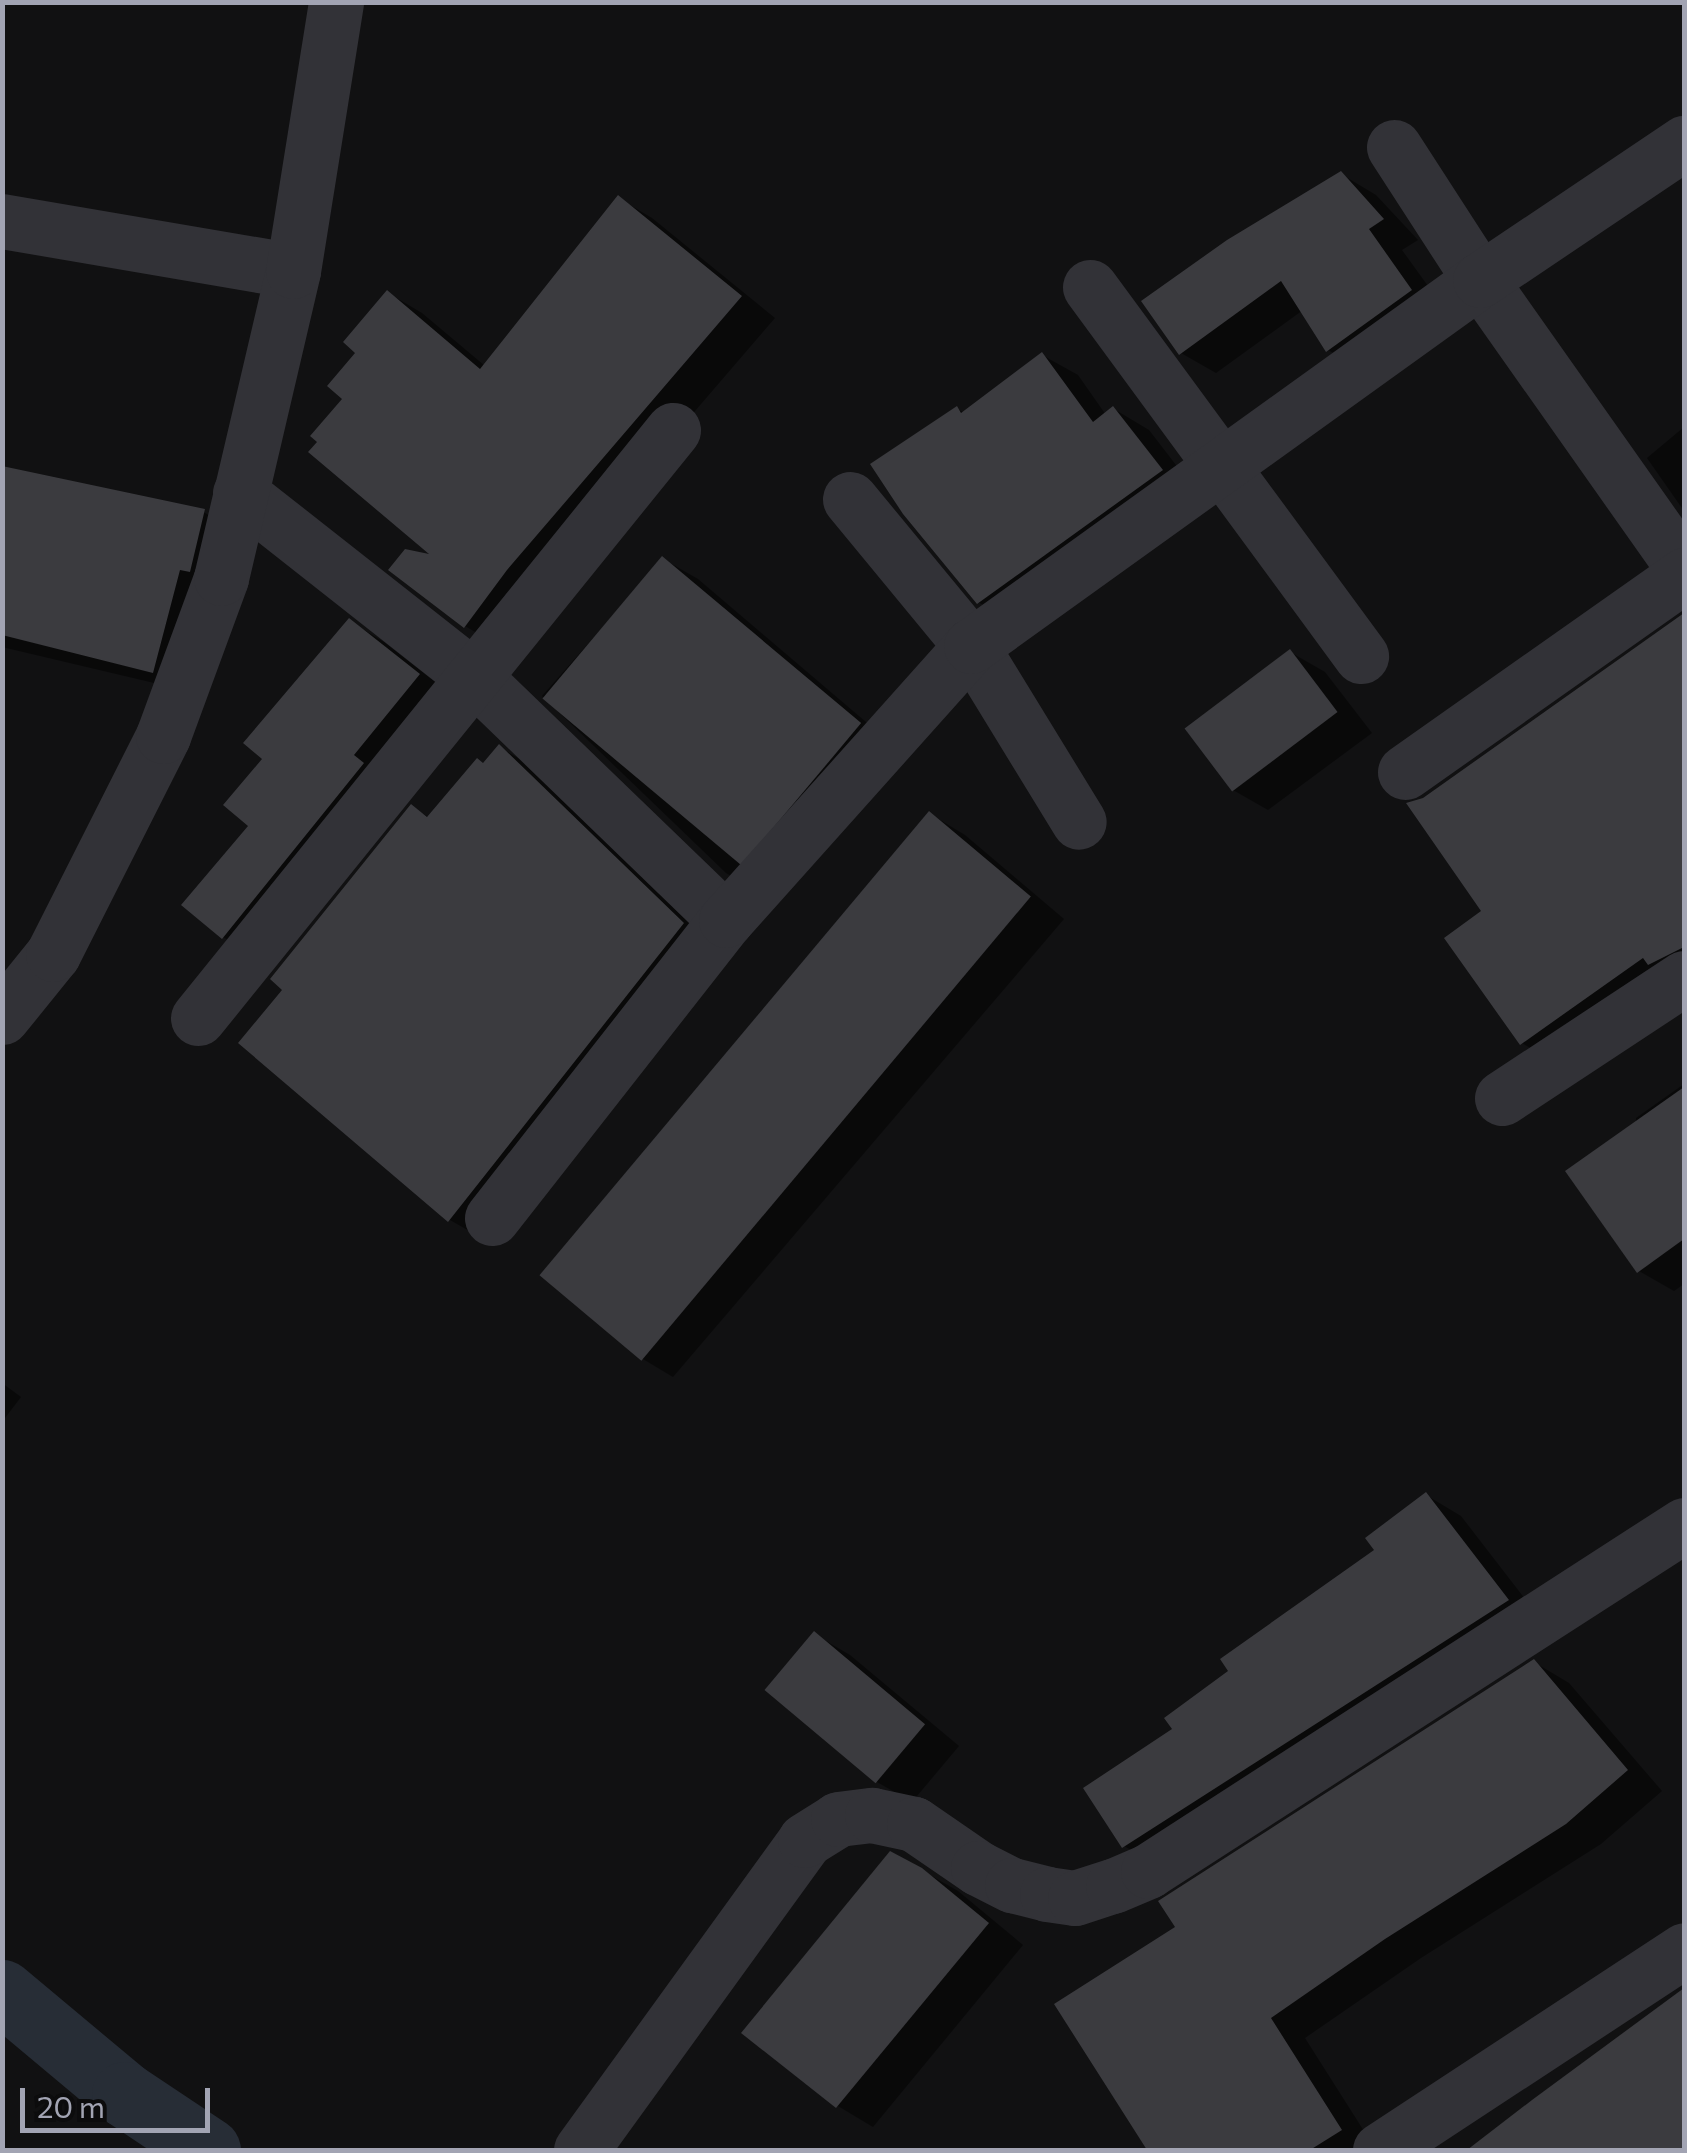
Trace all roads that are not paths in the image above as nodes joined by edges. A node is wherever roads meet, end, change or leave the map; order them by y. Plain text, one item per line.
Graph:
1 (336, 2) edge
2 (1684, 143) edge
3 (1394, 147) dead end
4 (2, 221) edge
5 (292, 272) junction
6 (1480, 280) junction
7 (1090, 287) dead end
8 (673, 430) dead end
9 (1221, 465) junction
10 (240, 493) junction
11 (850, 500) dead end
12 (1684, 572) edge
13 (971, 646) junction
14 (1361, 656) dead end
15 (474, 677) junction
16 (1405, 772) dead end
17 (1079, 822) dead end
18 (726, 920) junction
19 (1684, 978) edge
20 (2, 1017) edge
21 (198, 1018) dead end
22 (1502, 1098) dead end
23 (492, 1218) dead end
24 (1684, 1525) edge
25 (1684, 1950) edge
26 (581, 2150) edge
27 (1380, 2150) edge

1 - 5 street
2 - 6 street
3 - 6 street
4 - 5 street
5 - 10 street
6 - 9 street
6 - 12 street
7 - 9 street
8 - 15 street
9 - 13 street
9 - 14 street
10 - 15 street
10 - 20 street
11 - 13 street
12 - 16 street
13 - 17 street
13 - 18 street
15 - 18 street
15 - 21 street
18 - 23 street
19 - 22 street
24 - 26 street
25 - 27 street

